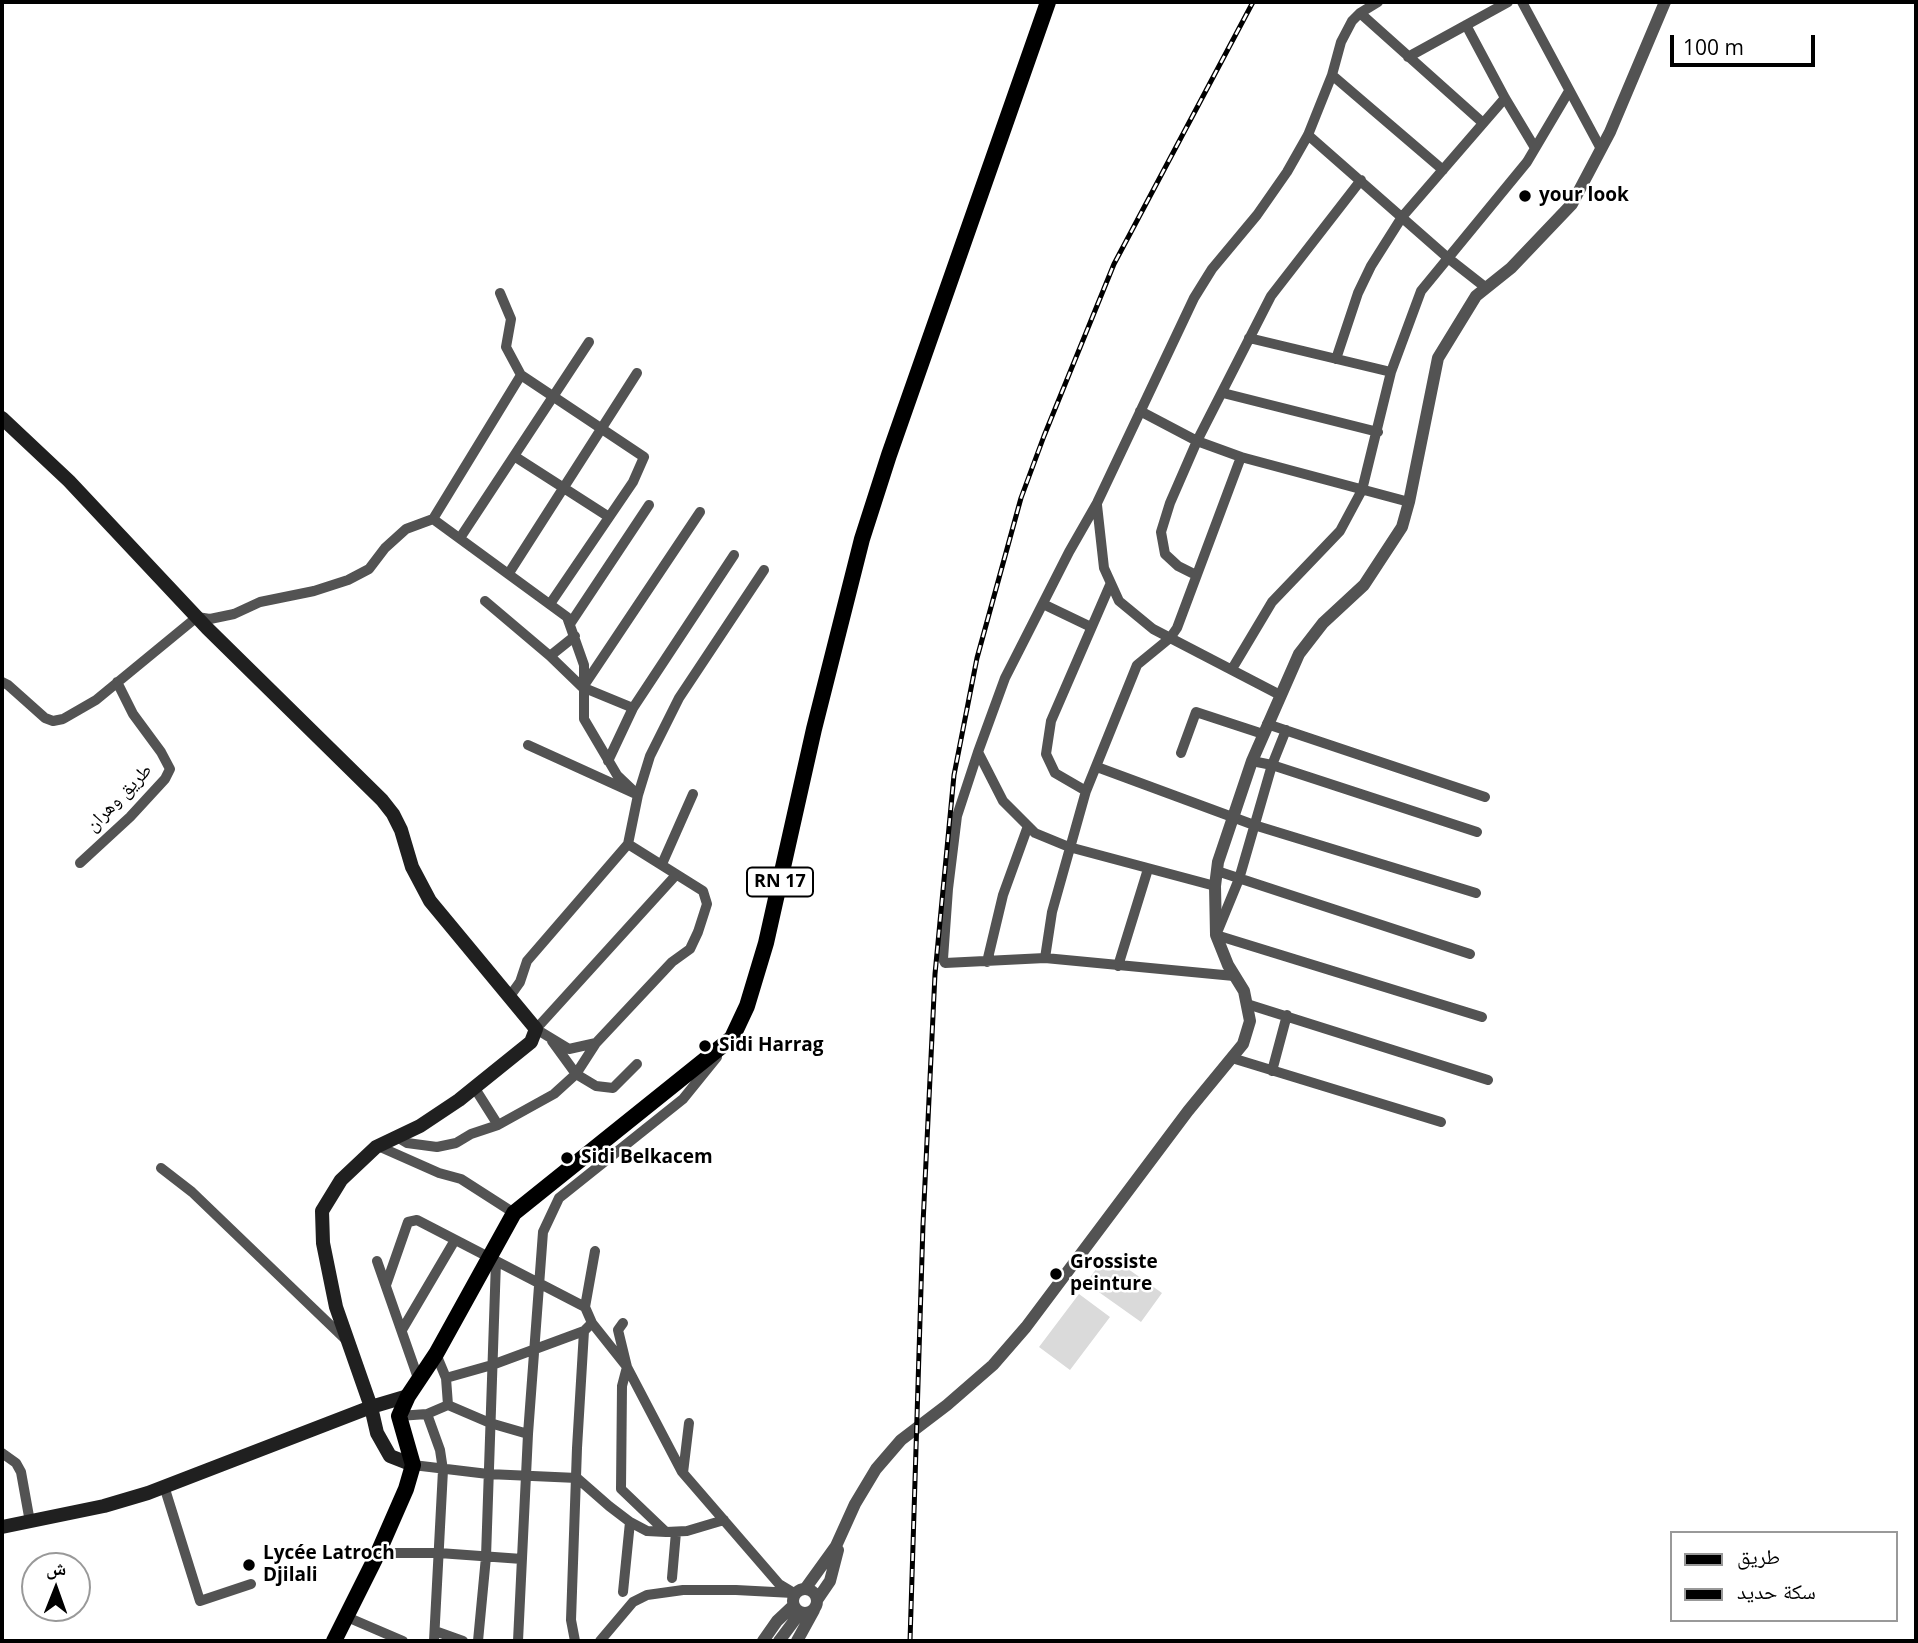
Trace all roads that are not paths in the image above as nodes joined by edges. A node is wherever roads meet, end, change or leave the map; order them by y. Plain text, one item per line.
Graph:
1 (1048, 2) edge
2 (1378, 2) edge
3 (1508, 2) edge
4 (1522, 2) edge
5 (1665, 2) edge
6 (1360, 13) junction
7 (1466, 25) junction
8 (1408, 57) junction
9 (1332, 75) junction
10 (1569, 91) junction
11 (1505, 98) junction
12 (1483, 123) junction
13 (1308, 135) junction
14 (1535, 148) junction
15 (1601, 149) junction
16 (1443, 170) junction
17 (1361, 180) junction
18 (1402, 217) junction
19 (1448, 258) junction
20 (1485, 287) junction
21 (500, 293) dead end
22 (1249, 338) junction
23 (589, 342) dead end
24 (1336, 359) junction
25 (1391, 372) junction
26 (637, 373) dead end
27 (521, 375) junction
28 (1223, 393) junction
29 (554, 395) junction
30 (1140, 411) junction
31 (2, 418) edge
32 (603, 428) junction
33 (1378, 432) junction
34 (1196, 441) junction
35 (514, 456) junction
36 (1241, 457) junction
37 (563, 489) junction
38 (1362, 490) junction
39 (1409, 502) junction
40 (1097, 503) junction
41 (649, 505) dead end
42 (700, 512) dead end
43 (609, 517) junction
44 (433, 519) junction
45 (460, 538) junction
46 (734, 555) dead end
47 (764, 570) dead end
48 (509, 573) junction
49 (1196, 575) junction
50 (1110, 585) junction
51 (485, 601) dead end
52 (550, 604) junction
53 (1042, 604) junction
54 (197, 617) junction
55 (570, 624) junction
56 (1091, 626) junction
57 (575, 636) junction
58 (1170, 638) junction
59 (550, 656) junction
60 (1232, 669) junction
61 (2, 682) edge
62 (117, 682) junction
63 (582, 687) junction
64 (1280, 695) junction
65 (634, 708) junction
66 (1265, 729) junction
67 (1286, 730) junction
68 (528, 745) dead end
69 (978, 752) junction
70 (1181, 753) dead end
71 (608, 761) junction
72 (1252, 761) junction
73 (1272, 765) junction
74 (1097, 768) junction
75 (1086, 791) junction
76 (693, 794) dead end
77 (638, 795) junction
78 (1485, 797) dead end
79 (1232, 817) junction
80 (1254, 825) junction
81 (1028, 826) junction
82 (1477, 832) dead end
83 (628, 844) junction
84 (1069, 847) junction
85 (80, 863) dead end
86 (662, 864) junction
87 (1148, 869) junction
88 (1217, 871) junction
89 (676, 875) junction
90 (1239, 879) junction
91 (1215, 886) junction
92 (1476, 893) dead end
93 (1216, 935) junction
94 (1469, 954) dead end
95 (1045, 958) junction
96 (988, 962) junction
97 (1118, 966) junction
98 (1234, 976) junction
99 (510, 996) junction
100 (1247, 1004) junction
101 (1287, 1015) junction
102 (1482, 1017) dead end
103 (536, 1029) junction
104 (550, 1037) junction
105 (732, 1038) junction
106 (596, 1043) junction
107 (1232, 1058) junction
108 (637, 1065) dead end
109 (1272, 1072) junction
110 (576, 1074) junction
111 (1488, 1080) dead end
112 (474, 1087) junction
113 (1441, 1122) dead end
114 (498, 1125) junction
115 (397, 1137) junction
116 (378, 1146) junction
117 (161, 1168) dead end
118 (513, 1213) junction
119 (455, 1240) junction
120 (595, 1251) dead end
121 (492, 1259) junction
122 (377, 1261) dead end
123 (539, 1282) junction
124 (386, 1285) junction
125 (585, 1307) junction
126 (622, 1323) dead end
127 (588, 1327) junction
128 (402, 1330) junction
129 (346, 1339) junction
130 (534, 1349) junction
131 (436, 1354) junction
132 (492, 1366) junction
133 (627, 1367) junction
134 (418, 1378) junction
135 (446, 1378) junction
136 (408, 1395) junction
137 (448, 1405) junction
138 (371, 1407) junction
139 (427, 1415) junction
140 (398, 1416) junction
141 (490, 1423) junction
142 (689, 1423) dead end
143 (528, 1434) junction
144 (2, 1453) edge
145 (413, 1465) junction
146 (443, 1470) junction
147 (488, 1474) junction
148 (682, 1474) junction
149 (526, 1476) junction
150 (578, 1478) junction
151 (164, 1486) junction
152 (723, 1520) junction
153 (30, 1522) junction
154 (630, 1522) junction
155 (2, 1527) edge
156 (842, 1530) junction
157 (671, 1532) junction
158 (378, 1553) junction
159 (439, 1553) junction
160 (486, 1557) junction
161 (522, 1559) junction
162 (672, 1578) dead end
163 (251, 1584) dead end
164 (623, 1592) dead end
165 (798, 1600) junction
166 (816, 1605) junction
167 (347, 1617) junction
168 (434, 1636) edge
169 (334, 1641) edge
170 (403, 1641) edge
171 (463, 1641) edge
172 (478, 1641) edge
173 (518, 1641) edge
174 (575, 1641) edge
175 (600, 1641) edge
176 (763, 1641) edge
177 (779, 1641) edge
178 (797, 1641) edge

1 - 105 main road, RN 17
2 - 6 street
3 - 7 street
4 - 10 street
5 - 15 street
6 - 8 street
6 - 9 street
7 - 8 street
7 - 11 street
8 - 12 street
9 - 13 street
9 - 16 street
10 - 14 street
10 - 15 street
11 - 12 street
11 - 14 street
12 - 16 street
13 - 17 street
13 - 30 street
14 - 19 street
15 - 20 street
16 - 18 street
17 - 18 street
17 - 22 street
18 - 19 street
18 - 24 street
19 - 20 street
19 - 25 street
20 - 39 street
21 - 27 street
22 - 24 street
22 - 28 street
23 - 29 street
24 - 25 street
25 - 33 street
26 - 32 street
27 - 29 street
27 - 44 street
28 - 33 street
28 - 34 street
29 - 32 street
29 - 35 street
30 - 34 street
30 - 40 street
31 - 54 main road
32 - 37 street
32 - 43 street
33 - 38 street
34 - 36 street
34 - 49 street
35 - 37 street
35 - 45 street
36 - 38 street
36 - 49 street
37 - 43 street
37 - 48 street
38 - 39 street
38 - 60 street
39 - 64 street
40 - 50 street
40 - 53 street
41 - 55 street
42 - 63 street
43 - 52 street
44 - 45 street
44 - 54 street
45 - 48 street
46 - 65 street
47 - 77 street
48 - 52 street
49 - 58 street
50 - 56 street
50 - 58 street
51 - 59 street
52 - 55 street
53 - 56 street
53 - 69 street
54 - 62 street
54 - 99 main road
55 - 57 street
56 - 75 street
57 - 59 street
57 - 63 street
58 - 60 street
58 - 74 street
59 - 63 street
60 - 64 street
61 - 62 street
62 - 85 street, طريق وهران
63 - 65 street
63 - 71 street
64 - 66 street
65 - 71 street
66 - 67 street
66 - 70 street
66 - 72 street
67 - 73 street
67 - 78 street
68 - 77 street
69 - 81 street
69 - 96 street
71 - 77 street
72 - 73 street
72 - 79 street
73 - 80 street
73 - 82 street
74 - 75 street
74 - 79 street
75 - 84 street
76 - 86 street
77 - 83 street
79 - 80 street
79 - 88 street
80 - 90 street
80 - 92 street
81 - 84 street
81 - 96 street
83 - 86 street
83 - 99 street
84 - 87 street
84 - 95 street
86 - 89 street
87 - 91 street
87 - 97 street
88 - 90 street
88 - 91 street
89 - 103 street
89 - 106 street
90 - 93 street
90 - 94 street
91 - 93 street
93 - 98 street
93 - 102 street
95 - 96 street
95 - 97 street
97 - 98 street
98 - 100 street
99 - 103 main road
100 - 101 street
100 - 107 street
101 - 109 street
101 - 111 street
103 - 104 street
103 - 112 main road
104 - 106 street
104 - 110 street
105 - 118 main road, RN 17
105 - 123 street
106 - 110 street
107 - 109 street
107 - 156 street
108 - 110 street
109 - 113 street
110 - 114 street
112 - 114 street
112 - 115 main road
114 - 115 street
115 - 116 main road
116 - 118 street
116 - 129 main road
117 - 129 street
118 - 121 main road, RN 17
119 - 121 street
119 - 124 street
119 - 128 street
120 - 125 street
121 - 123 street
121 - 131 main road, RN 17
121 - 132 street
122 - 124 street
123 - 125 street
123 - 130 street
124 - 128 street
125 - 127 street
126 - 133 street
127 - 130 street
127 - 133 street
127 - 150 street
128 - 134 street
129 - 138 main road
130 - 132 street
130 - 143 street
131 - 134 main road, RN 17
131 - 135 street
132 - 135 street
132 - 141 street
133 - 148 street
133 - 157 street
134 - 136 main road, RN 17
135 - 137 street
136 - 138 main road
136 - 140 main road, RN 17
137 - 139 street
137 - 141 street
138 - 145 main road
138 - 151 main road
139 - 140 street
139 - 146 street
140 - 145 main road
141 - 143 street
141 - 147 street
142 - 148 street
143 - 149 street
144 - 153 street
145 - 146 street
145 - 158 main road
146 - 147 street
146 - 159 street
147 - 149 street
147 - 160 street
148 - 152 street
149 - 150 street
149 - 161 street
150 - 154 street
150 - 174 street
151 - 153 main road
151 - 163 street
152 - 157 street
152 - 165 street
153 - 155 main road
154 - 157 street
154 - 164 street
156 - 165 street
156 - 166 street
157 - 162 street
158 - 159 street
158 - 167 main road
159 - 160 street
159 - 168 street
160 - 161 street
160 - 172 street
161 - 173 street
165 - 166 street
165 - 166 street
165 - 175 street
165 - 176 street
165 - 177 street
166 - 178 street
167 - 169 main road
167 - 170 street
168 - 171 street

